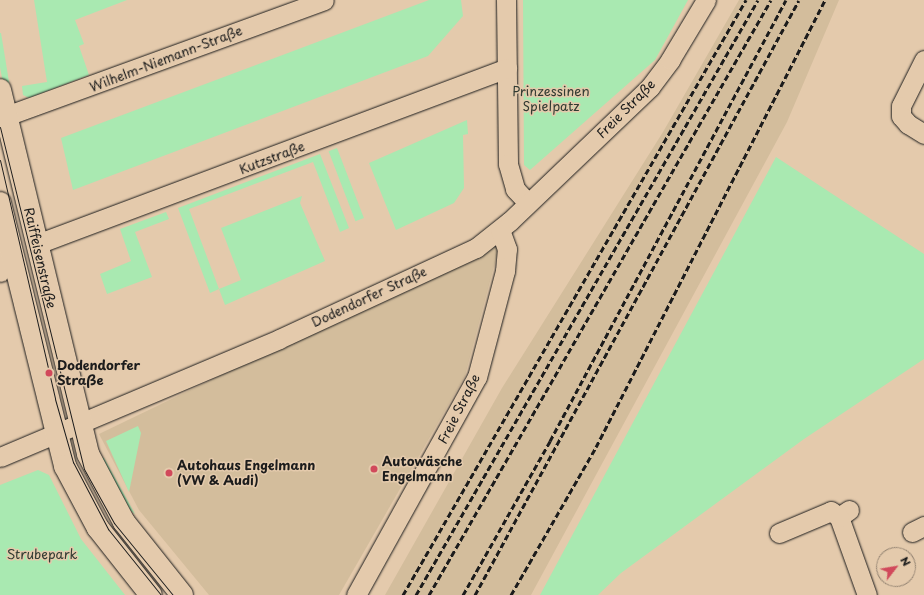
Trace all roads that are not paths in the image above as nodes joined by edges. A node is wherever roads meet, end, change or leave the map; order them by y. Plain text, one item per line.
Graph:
1 (324, 0) edge
2 (506, 0) edge
3 (706, 0) edge
4 (924, 60) edge
5 (507, 68) junction
6 (0, 90) edge
7 (6, 116) junction
8 (924, 134) edge
9 (0, 202) edge
10 (528, 203) junction
11 (500, 230) junction
12 (9, 243) junction
13 (37, 244) junction
14 (0, 272) edge
15 (66, 430) junction
16 (0, 457) edge
17 (780, 533) dead end
18 (151, 595) edge
19 (182, 595) edge
20 (356, 595) edge
21 (867, 595) edge

1 - 7 street, Wilhelm-Niemann-Straße
2 - 5 street
3 - 10 street, Freie Straße
4 - 8 street
5 - 10 street
5 - 13 street, Kutzstraße
6 - 7 main road, Raiffeisenstraße
7 - 13 main road, Raiffeisenstraße
9 - 12 main road, Raiffeisenstraße
9 - 15 main road
10 - 11 street, Dodendorfer Straße
11 - 15 street, Dodendorfer Straße
11 - 20 street, Freie Straße
12 - 14 street
12 - 15 main road, Raiffeisenstraße
13 - 15 main road, Raiffeisenstraße
15 - 16 street, Dodendorfer Straße
15 - 18 main road
15 - 19 main road
17 - 21 street

